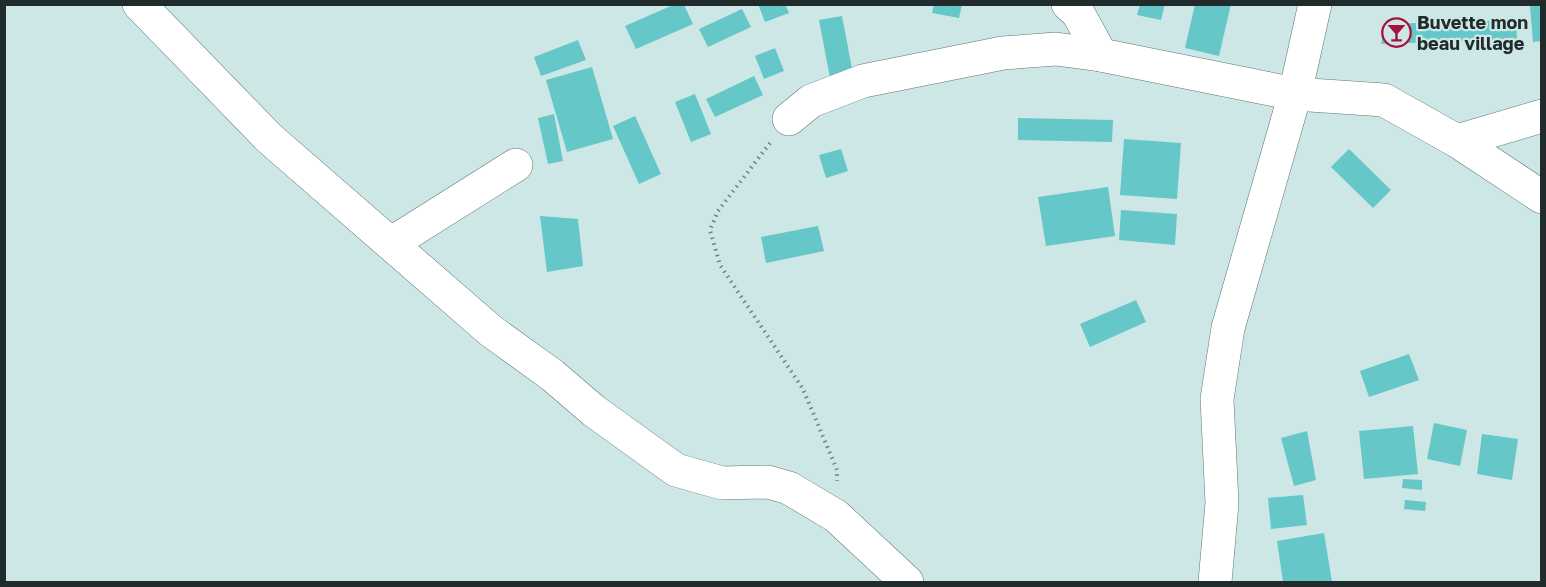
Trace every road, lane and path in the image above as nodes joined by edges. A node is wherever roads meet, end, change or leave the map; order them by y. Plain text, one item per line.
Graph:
1 (139, 4) edge
2 (1068, 4) edge
3 (1315, 4) edge
4 (1101, 54) junction
5 (1295, 94) junction
6 (1542, 116) edge
7 (789, 119) joint
8 (1457, 141) junction
9 (516, 165) dead end
10 (1542, 198) edge
11 (392, 243) junction
12 (836, 516) junction
13 (907, 582) edge
14 (1215, 582) edge

1 - 11 street
2 - 4 street
3 - 5 street
4 - 5 street
4 - 7 street
5 - 8 street
5 - 14 street
6 - 8 street
7 - 12 path
8 - 10 street
9 - 11 street
11 - 12 street
12 - 13 street

